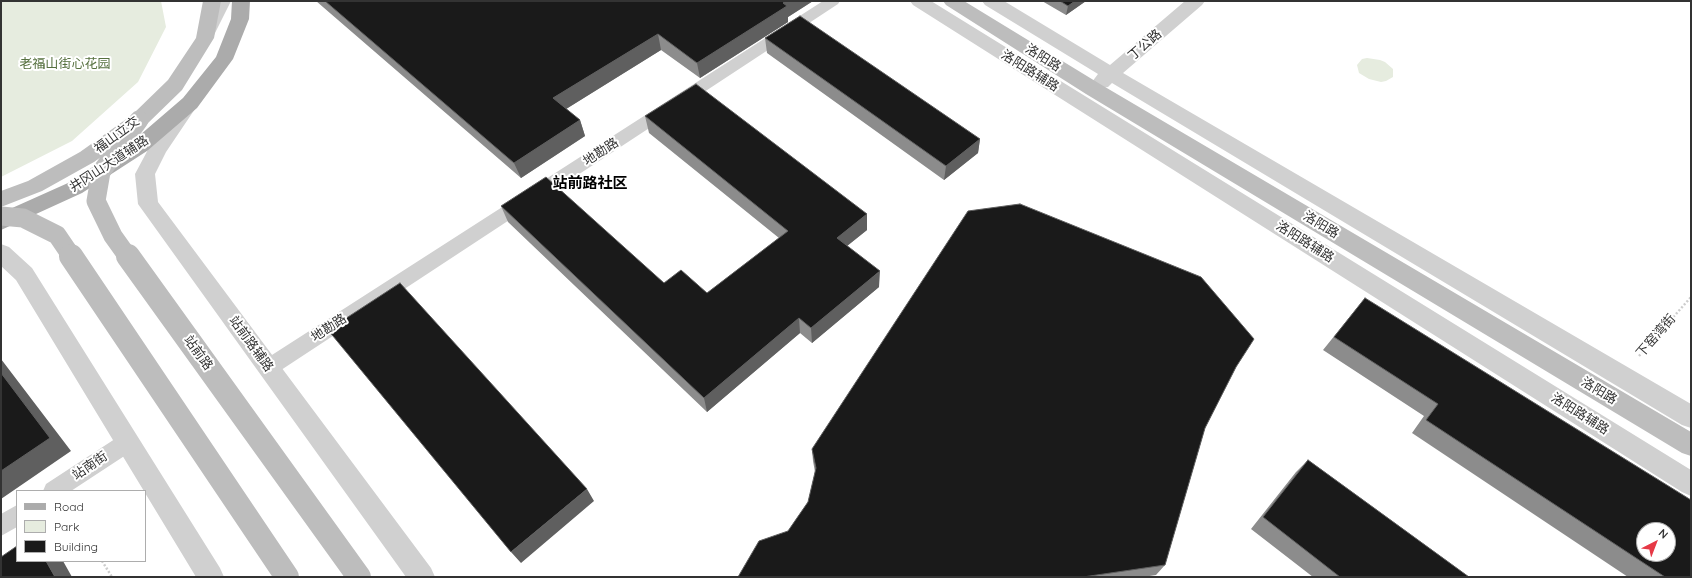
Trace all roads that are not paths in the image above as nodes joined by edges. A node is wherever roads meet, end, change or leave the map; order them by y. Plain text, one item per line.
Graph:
1 (212, 1) edge
2 (222, 1) edge
3 (241, 1) edge
4 (833, 1) edge
5 (919, 1) edge
6 (952, 1) edge
7 (991, 1) edge
8 (1196, 1) edge
9 (205, 38) junction
10 (1111, 74) junction
11 (1093, 88) junction
12 (190, 103) junction
13 (139, 120) junction
14 (1, 199) edge
15 (1, 216) edge
16 (1, 222) edge
17 (1, 253) edge
18 (268, 368) junction
19 (1691, 416) edge
20 (128, 442) junction
21 (1691, 445) edge
22 (1691, 484) edge
23 (55, 490) edge
24 (16, 516) edge
25 (1, 526) edge
26 (211, 577) edge
27 (287, 577) edge
28 (359, 577) edge
29 (422, 577) edge

1 - 9 main road, 福山立交
2 - 9 street, 福山立交
3 - 12 main road, 井冈山大道辅路
4 - 18 lane, 地勘路
5 - 22 street, 洛阳路辅路
6 - 11 main road, 洛阳路
7 - 10 street
8 - 10 street, 丁公路
9 - 13 main road, 福山立交
10 - 11 street, 丁公路
10 - 19 street
11 - 21 main road, 洛阳路
12 - 16 main road, 井冈山大道辅路
12 - 18 street, 站前路辅路
13 - 14 main road, 福山立交
13 - 28 main road, 站前路, bridge
15 - 27 main road, bridge
17 - 20 street
18 - 29 street, 站前路辅路
20 - 23 lane, 站南街
20 - 26 street
24 - 25 lane

